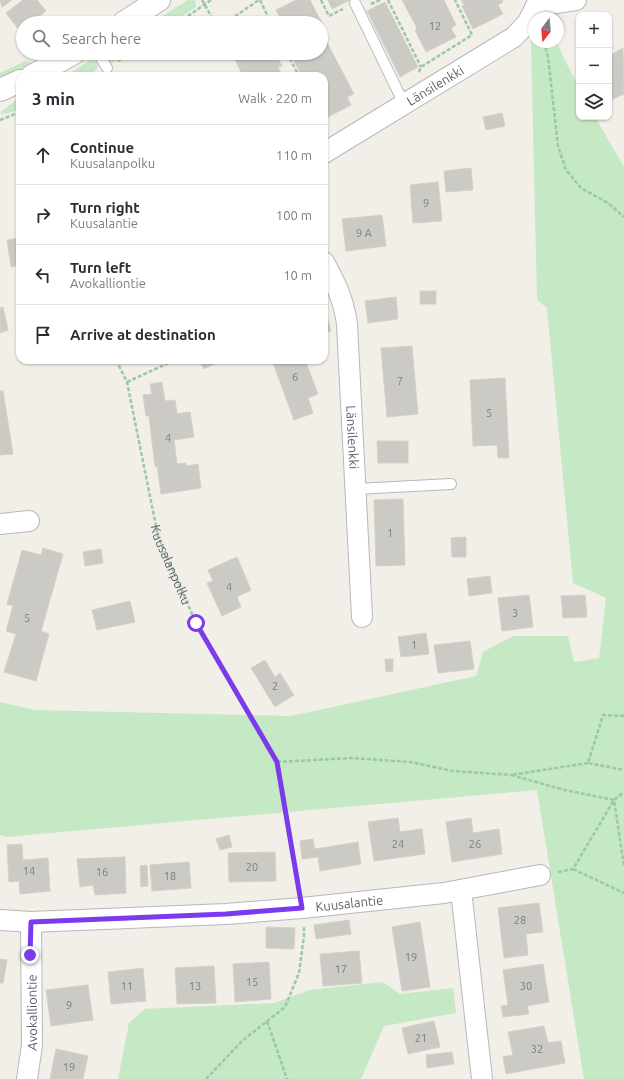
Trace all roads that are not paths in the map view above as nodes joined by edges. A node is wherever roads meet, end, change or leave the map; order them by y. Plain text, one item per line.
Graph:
1 (159, 0) edge
2 (576, 0) edge
3 (355, 3) road end
4 (535, 3) edge
5 (134, 16) edge
6 (63, 60) edge
7 (102, 60) edge
8 (107, 68) dead end
9 (44, 72) edge
10 (16, 84) edge
11 (0, 90) edge
12 (404, 104) junction
13 (328, 151) edge
14 (328, 279) edge
15 (331, 291) edge
16 (451, 484) dead end
17 (356, 489) junction
18 (29, 521) dead end
19 (0, 524) edge
20 (362, 617) dead end
21 (540, 875) road end
22 (461, 890) junction
23 (0, 920) edge
24 (31, 922) junction
25 (27, 1079) edge
26 (482, 1079) edge

1 - 5 street
2 - 4 street, Länsilenkki
3 - 12 lane
4 - 12 street, Länsilenkki
6 - 9 street
7 - 8 lane
10 - 11 street
12 - 13 street, Länsilenkki
14 - 15 street, Länsilenkki
15 - 17 street, Länsilenkki
16 - 17 lane
17 - 20 street, Länsilenkki
18 - 19 street
21 - 22 street, Kuusalantie
22 - 24 street, Kuusalantie
22 - 26 street
23 - 24 street, Kuusalantie
24 - 25 street, Avokalliontie

